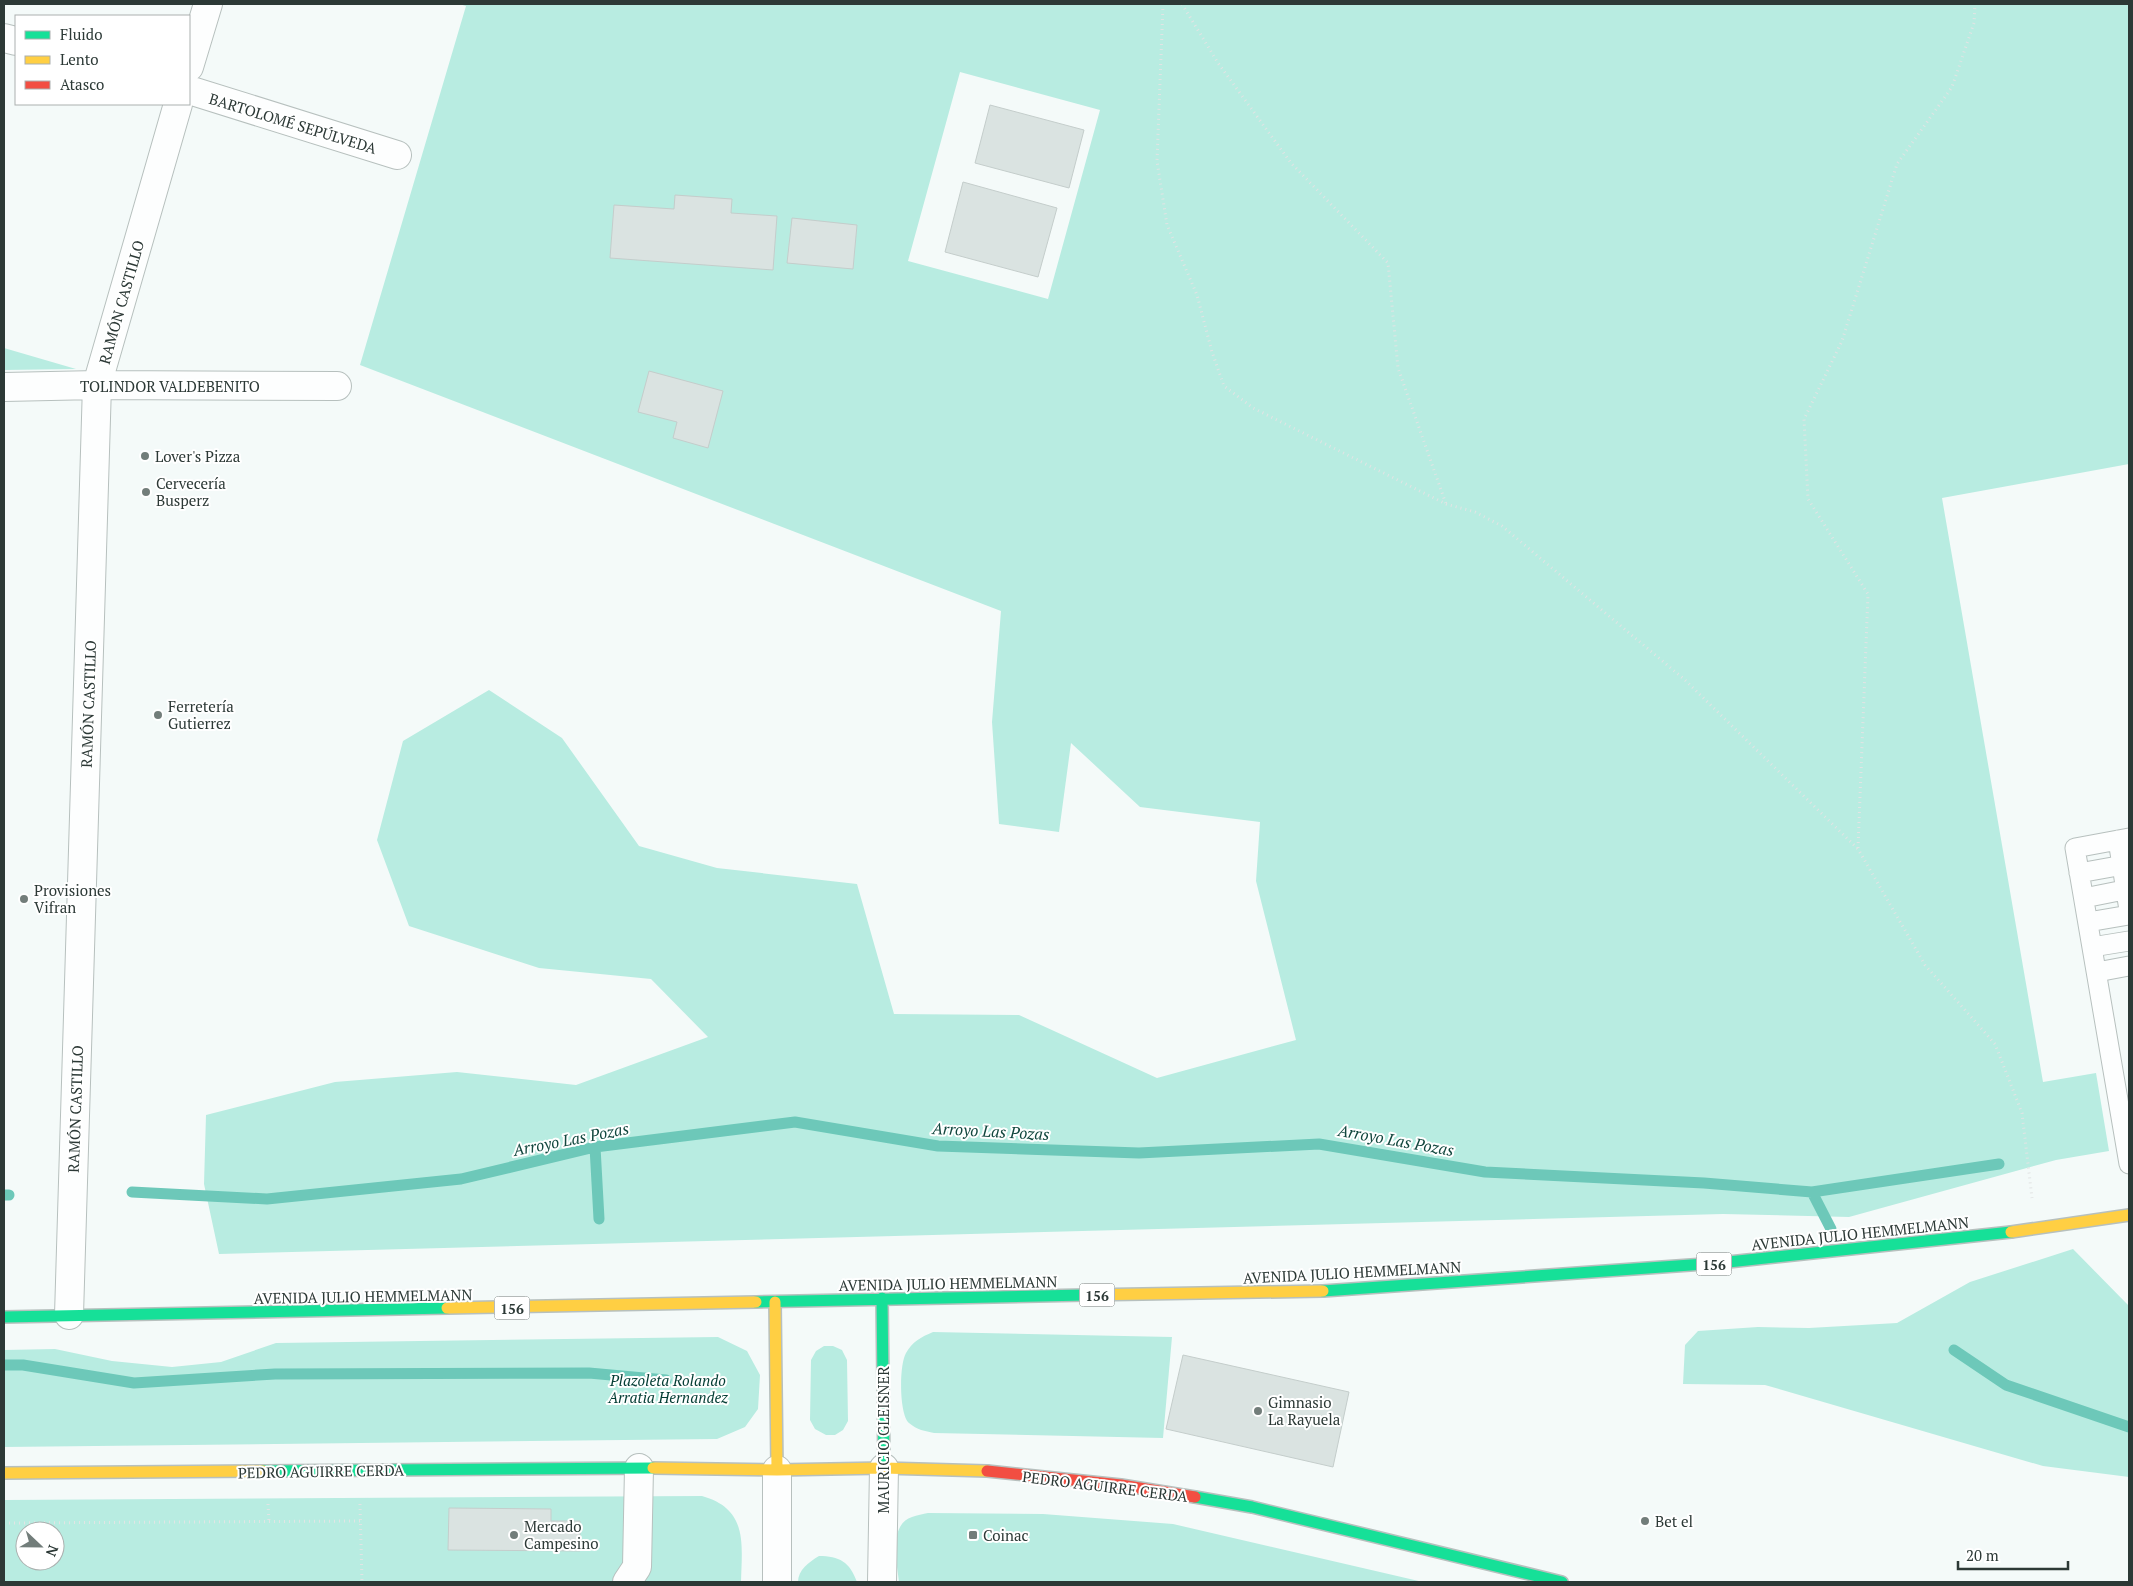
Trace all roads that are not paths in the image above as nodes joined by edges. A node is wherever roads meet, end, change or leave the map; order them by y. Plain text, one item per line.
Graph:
1 (208, 4) edge
2 (190, 64) edge
3 (190, 90) edge
4 (178, 105) edge
5 (397, 155) dead end
6 (97, 385) junction
7 (4, 386) edge
8 (337, 386) dead end
9 (2123, 839) edge
10 (2126, 865) edge
11 (2079, 873) junction
12 (2128, 890) edge
13 (2084, 898) junction
14 (2129, 910) edge
15 (2129, 915) edge
16 (2088, 922) junction
17 (2129, 941) edge
18 (2092, 947) junction
19 (2129, 966) edge
20 (2096, 972) junction
21 (2129, 1164) edge
22 (2129, 1215) edge
23 (882, 1298) junction
24 (775, 1302) junction
25 (69, 1315) junction
26 (4, 1317) edge
27 (639, 1468) junction
28 (884, 1468) junction
29 (777, 1470) junction
30 (4, 1473) edge
31 (626, 1582) edge
32 (776, 1582) edge
33 (882, 1582) edge
34 (1562, 1582) edge

1 - 2 street
3 - 5 street, BARTOLOMÉ SEPÚLVEDA
4 - 6 street, RAMÓN CASTILLO
6 - 7 street, TOLINDOR VALDEBENITO
6 - 8 street, TOLINDOR VALDEBENITO
6 - 25 street, RAMÓN CASTILLO
9 - 10 lane
9 - 11 lane
10 - 11 lane
10 - 12 lane
11 - 13 lane
12 - 13 lane
12 - 14 lane
13 - 16 lane
15 - 16 lane
16 - 18 lane
17 - 18 lane
18 - 20 lane
19 - 20 lane
20 - 21 lane
22 - 23 main road, AVENIDA JULIO HEMMELMANN / 156
23 - 24 main road, AVENIDA JULIO HEMMELMANN / 156
23 - 28 main road, MAURICIO GLEISNER
24 - 25 main road, AVENIDA JULIO HEMMELMANN / 156
24 - 29 main road
25 - 26 main road, AVENIDA JULIO HEMMELMANN / 156
27 - 29 main road, PEDRO AGUIRRE CERDA
27 - 30 main road, PEDRO AGUIRRE CERDA
27 - 31 street
28 - 29 main road, PEDRO AGUIRRE CERDA
28 - 33 street, MAURICIO GLEISNER
28 - 34 main road, PEDRO AGUIRRE CERDA
29 - 32 street

